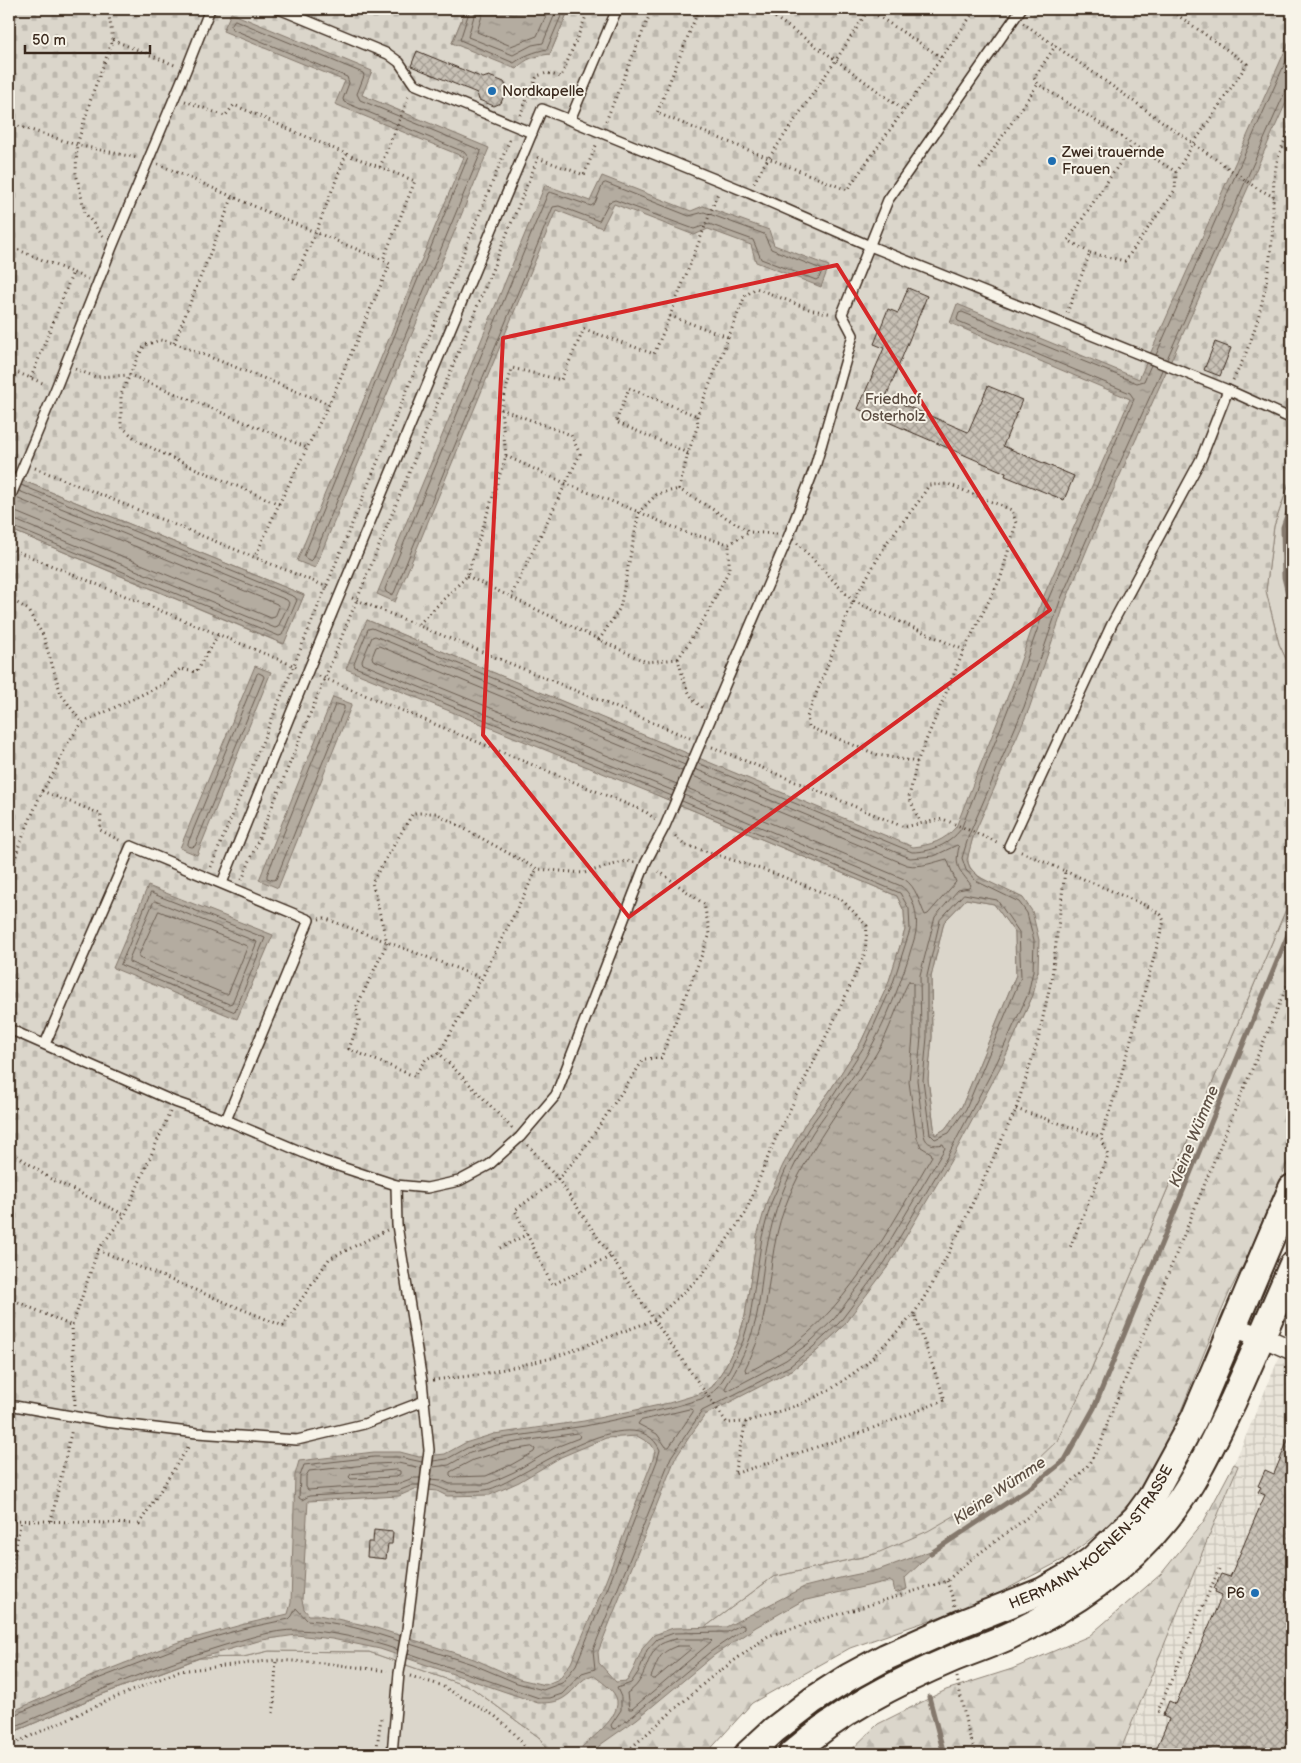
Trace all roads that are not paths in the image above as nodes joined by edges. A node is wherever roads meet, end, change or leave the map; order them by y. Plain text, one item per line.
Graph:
1 (210, 9) edge
2 (279, 9) edge
3 (617, 9) edge
4 (1022, 9) edge
5 (570, 120) junction
6 (532, 133) junction
7 (870, 246) junction
8 (1228, 390) junction
9 (1292, 419) edge
10 (9, 500) edge
11 (1009, 846) road end
12 (222, 883) junction
13 (9, 1029) edge
14 (45, 1044) junction
15 (226, 1120) junction
16 (396, 1185) junction
17 (1292, 1188) edge
18 (1292, 1266) edge
19 (1233, 1327) junction
20 (1262, 1337) junction
21 (1292, 1350) edge
22 (424, 1401) junction
23 (9, 1406) edge
24 (392, 1754) edge
25 (748, 1754) edge
26 (792, 1754) edge

1 - 10 lane
2 - 6 lane
3 - 5 lane
4 - 7 lane
5 - 6 lane
5 - 7 lane
6 - 12 lane
7 - 8 lane
7 - 16 lane
8 - 9 lane
8 - 11 lane
12 - 14 lane
12 - 15 lane
13 - 14 lane
14 - 15 lane
15 - 16 lane
16 - 22 lane
17 - 19 main road, HERMANN-KOENEN-STRASSE
18 - 20 main road, HERMANN-KOENEN-STRASSE
19 - 20 street
19 - 25 main road, HERMANN-KOENEN-STRASSE
20 - 21 street
20 - 26 main road, HERMANN-KOENEN-STRASSE
22 - 23 lane
22 - 24 lane

